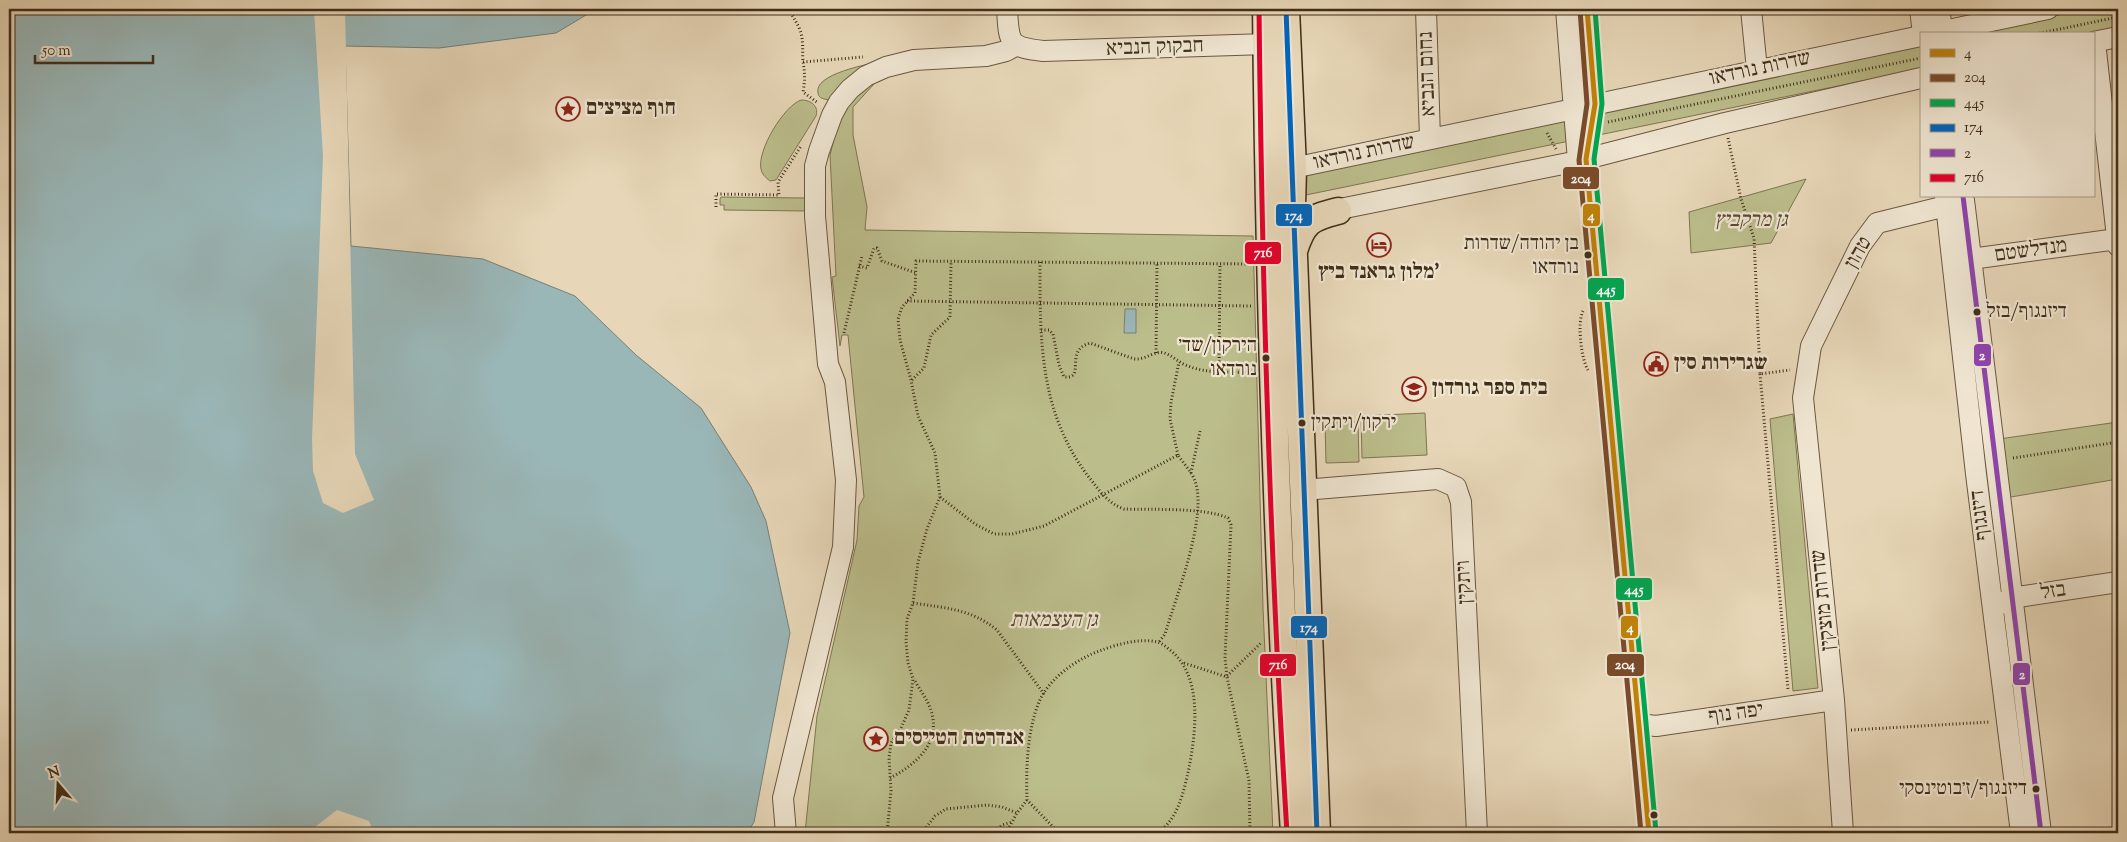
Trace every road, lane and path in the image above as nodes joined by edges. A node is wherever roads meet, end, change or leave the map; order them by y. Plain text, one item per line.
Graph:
1 (790, 9) edge
2 (1007, 9) edge
3 (1266, 9) edge
4 (1286, 9) edge
5 (1426, 9) edge
6 (1566, 9) edge
7 (1587, 9) edge
8 (1751, 9) edge
9 (1920, 9) edge
10 (1939, 9) edge
11 (2048, 9) edge
12 (2118, 17) edge
13 (1931, 32) edge
14 (1933, 32) edge
15 (1941, 32) edge
16 (2046, 32) edge
17 (1920, 36) edge
18 (2118, 37) edge
19 (2094, 42) edge
20 (1018, 47) junction
21 (1277, 49) junction
22 (870, 57) dead end
23 (1920, 58) edge
24 (803, 62) junction
25 (1757, 70) junction
26 (1920, 78) edge
27 (1594, 104) junction
28 (1573, 109) junction
29 (832, 115) junction
30 (1608, 122) dead end
31 (1725, 123) junction
32 (1430, 139) junction
33 (804, 141) dead end
34 (1582, 160) junction
35 (1293, 168) junction
36 (1269, 182) junction
37 (1945, 201) edge
38 (1964, 204) edge
39 (716, 207) dead end
40 (1292, 208) junction
41 (1338, 211) junction
42 (2118, 242) edge
43 (1951, 244) junction
44 (1294, 252) junction
45 (862, 256) dead end
46 (1971, 259) junction
47 (950, 261) junction
48 (1040, 262) junction
49 (1157, 263) junction
50 (1220, 264) junction
51 (1257, 264) dead end
52 (859, 266) junction
53 (916, 273) junction
54 (907, 301) junction
55 (950, 301) junction
56 (1040, 302) junction
57 (1156, 304) junction
58 (1219, 305) junction
59 (1272, 306) junction
60 (1041, 330) junction
61 (844, 335) dead end
62 (1156, 353) junction
63 (1178, 362) junction
64 (1808, 368) junction
65 (1219, 372) junction
66 (1260, 372) dead end
67 (1760, 374) junction
68 (911, 380) junction
69 (1200, 431) dead end
70 (2118, 442) edge
71 (1178, 455) junction
72 (1995, 461) junction
73 (1190, 474) junction
74 (1303, 490) junction
75 (1102, 495) junction
76 (940, 497) junction
77 (1197, 512) junction
78 (2118, 582) edge
79 (2011, 598) junction
80 (913, 603) junction
81 (1993, 611) junction
82 (1268, 636) dead end
83 (1159, 642) junction
84 (1183, 663) junction
85 (1227, 677) junction
86 (914, 679) junction
87 (1044, 694) junction
88 (1834, 700) junction
89 (1789, 706) junction
90 (2006, 720) junction
91 (1638, 724) junction
92 (1836, 731) junction
93 (890, 778) junction
94 (1027, 800) junction
95 (1017, 813) junction
96 (1012, 822) junction
97 (888, 831) edge
98 (786, 833) edge
99 (895, 833) edge
100 (922, 833) edge
101 (992, 833) edge
102 (1006, 833) edge
103 (1059, 833) edge
104 (1156, 833) edge
105 (1250, 833) edge
106 (1294, 833) edge
107 (1317, 833) edge
108 (1478, 833) edge
109 (1641, 833) edge
110 (1649, 833) edge
111 (1843, 833) edge
112 (2020, 833) edge
113 (2041, 833) edge

1 - 24 path
2 - 20 street
3 - 21 main road
4 - 21 main road
5 - 32 street, נחום הנביא
6 - 28 street
7 - 27 street
8 - 25 street
9 - 13 street
10 - 14 street
11 - 15 street, שדרות נורדאו
12 - 16 path
17 - 25 street, שדרות נורדאו
18 - 19 street
19 - 42 street, מנדלשטם
20 - 21 street, חבקוק הנביא
20 - 29 street
21 - 35 main road
21 - 36 main road
22 - 24 path
23 - 30 path
24 - 29 path
25 - 27 street, שדרות נורדאו
26 - 31 street, שדרות נורדאו
27 - 28 street, שדרות נורדאו
27 - 34 street
28 - 32 street, שדרות נורדאו
28 - 34 street
29 - 98 street
31 - 34 street, שדרות נורדאו
31 - 67 path
32 - 35 street, שדרות נורדאו
33 - 39 path
34 - 41 street, שדרות נורדאו
34 - 91 street
34 - 109 street
35 - 36 street, שדרות נורדאו
35 - 40 main road
36 - 40 street
36 - 59 main road
37 - 38 street
37 - 43 street, דיזנגוף
37 - 64 street, טהון
38 - 46 street, דיזנגוף
40 - 41 street, שדרות נורדאו
40 - 44 main road
41 - 44 main road
42 - 46 street, מנדלשטם
43 - 46 street, מנדלשטם
43 - 81 street, דיזנגוף
44 - 74 main road
45 - 52 path
46 - 72 street, דיזנגוף
47 - 48 path
47 - 53 path
47 - 55 path
48 - 49 path
48 - 56 path
49 - 50 path
49 - 57 path
50 - 51 path
50 - 58 path
52 - 53 path
52 - 61 path
53 - 54 path
54 - 55 path
54 - 68 path
55 - 56 path
55 - 68 path
56 - 57 path
56 - 60 path
57 - 58 path
57 - 62 path
58 - 59 path
58 - 65 path
59 - 106 main road
60 - 62 path
60 - 75 path
62 - 63 path
63 - 65 path
63 - 71 path
64 - 67 path
64 - 88 street, שדרות מוצקין
65 - 66 path
67 - 89 path
68 - 76 path
69 - 73 path
70 - 72 path
71 - 73 path
71 - 75 path
72 - 79 street, דיזנגוף
73 - 77 path
74 - 107 main road
74 - 108 street, ויתקין
75 - 76 path
75 - 77 path
76 - 80 path
77 - 83 path
77 - 85 path
78 - 79 street, בזל
79 - 81 street, בזל
79 - 113 street, דיזנגוף
80 - 86 path
80 - 87 path
81 - 90 street, דיזנגוף
82 - 85 path
83 - 84 path
83 - 87 path
84 - 85 path
84 - 104 path
85 - 105 path
86 - 93 path
86 - 93 path
87 - 94 path
88 - 89 street, יפה נוף
88 - 92 street, שדרות מוצקין
89 - 91 street, יפה נוף
90 - 92 path
90 - 112 street, דיזנגוף
91 - 110 street
92 - 111 street, שדרות מוצקין
93 - 97 path
94 - 95 path
94 - 103 path
95 - 96 path
95 - 100 path
96 - 101 path
96 - 102 path
97 - 99 path

